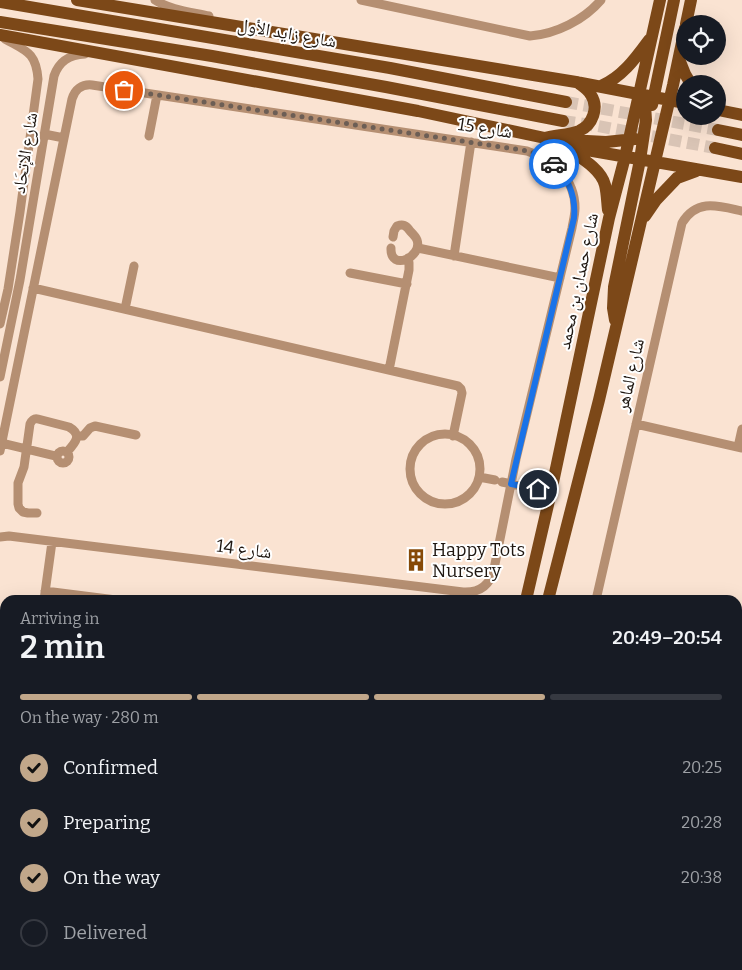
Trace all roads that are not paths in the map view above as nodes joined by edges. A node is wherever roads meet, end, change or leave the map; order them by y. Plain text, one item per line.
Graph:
1 (77, 0) edge
2 (155, 0) edge
3 (360, 0) edge
4 (601, 0) edge
5 (660, 0) edge
6 (674, 0) edge
7 (691, 0) edge
8 (0, 2) edge
9 (688, 15) edge
10 (0, 22) edge
11 (235, 26) junction
12 (0, 36) edge
13 (652, 36) junction
14 (98, 53) junction
15 (678, 65) edge
16 (576, 82) junction
17 (601, 86) junction
18 (639, 94) junction
19 (157, 95) junction
20 (653, 97) junction
21 (670, 100) junction
22 (676, 101) edge
23 (566, 102) tunnel mouth
24 (726, 107) edge
25 (726, 111) edge
26 (740, 114) edge
27 (563, 120) tunnel mouth
28 (718, 130) tunnel mouth
29 (44, 134) junction
30 (646, 135) junction
31 (149, 136) dead end
32 (742, 136) edge
33 (64, 138) junction
34 (545, 138) junction
35 (628, 140) junction
36 (471, 142) junction
37 (564, 146) junction
38 (715, 148) tunnel mouth
39 (742, 154) edge
40 (625, 157) junction
41 (640, 160) junction
42 (655, 162) junction
43 (699, 170) junction
44 (742, 176) edge
45 (742, 211) edge
46 (609, 218) junction
47 (640, 222) junction
48 (393, 237) dead end
49 (391, 248) dead end
50 (418, 248) junction
51 (454, 256) junction
52 (408, 258) junction
53 (134, 266) dead end
54 (350, 273) dead end
55 (560, 278) junction
56 (407, 284) junction
57 (33, 288) junction
58 (125, 309) junction
59 (0, 324) edge
60 (616, 325) junction
61 (388, 370) junction
62 (0, 377) edge
63 (636, 424) junction
64 (742, 428) edge
65 (136, 435) dead end
66 (77, 436) junction
67 (453, 436) junction
68 (1, 447) edge
69 (740, 448) edge
70 (27, 449) junction
71 (479, 477) junction
72 (503, 482) junction
73 (551, 492) junction
74 (37, 513) dead end
75 (3, 535) edge
76 (52, 542) junction
77 (553, 579) junction
78 (476, 591) joint
79 (44, 595) edge
80 (527, 595) edge
81 (549, 595) edge
82 (552, 595) edge
83 (597, 595) edge

1 - 11 main road
2 - 11 street
3 - 4 street
5 - 13 main road, شارع حمدان بن محمد
6 - 20 main road
7 - 9 main road
8 - 23 main road, شارع زايد الأول
10 - 27 main road, شارع زايد الأول
11 - 16 main road
12 - 14 main road
12 - 59 street, شارع الإتحَاد
13 - 17 main road
13 - 18 main road, شارع حمدان بن محمد
14 - 29 street, شارع الإتحَاد
14 - 34 main road
15 - 21 main road
16 - 17 main road
16 - 34 main road
17 - 18 main road
18 - 20 main road
18 - 30 main road
18 - 35 main road, شارع حمدان بن محمد
19 - 31 street
19 - 33 street, شارع 15
19 - 36 street, شارع 15
20 - 21 main road
20 - 30 main road
21 - 22 main road
21 - 30 main road
21 - 42 main road
24 - 26 main road
25 - 26 main road
28 - 32 main road
29 - 33 street
29 - 62 street, شارع الإتحَاد
30 - 35 main road
30 - 41 main road
30 - 42 main road
33 - 57 street
34 - 35 main road
34 - 37 main road
35 - 40 main road, شارع حمدان بن محمد
36 - 51 street
36 - 55 street, شارع 15
37 - 40 main road
37 - 46 main road
38 - 39 main road
40 - 41 main road
40 - 46 main road, شارع حمدان بن محمد
41 - 42 main road
41 - 60 main road
42 - 43 main road
42 - 47 main road
43 - 44 main road
43 - 47 main road
45 - 63 street, شارع الماهر
46 - 73 main road, شارع حمدان بن محمد
47 - 60 main road
48 - 50 street
49 - 52 street
50 - 51 street
50 - 52 street
51 - 55 street
52 - 56 street
53 - 58 street
54 - 56 street
55 - 72 street, شارع 15
56 - 61 street
57 - 58 street
57 - 68 street
58 - 61 street
60 - 77 main road
61 - 67 street
63 - 69 street
63 - 83 street, شارع الماهر
64 - 69 street
65 - 66 street
66 - 70 street
66 - 70 street
67 - 71 street
67 - 71 street
68 - 70 street
70 - 74 street
71 - 72 street
72 - 73 street
72 - 78 street, شارع 15
73 - 80 main road, شارع حمدان بن محمد
75 - 76 street, شارع 14
76 - 78 street, شارع 14
76 - 79 street
77 - 81 main road
77 - 82 street

